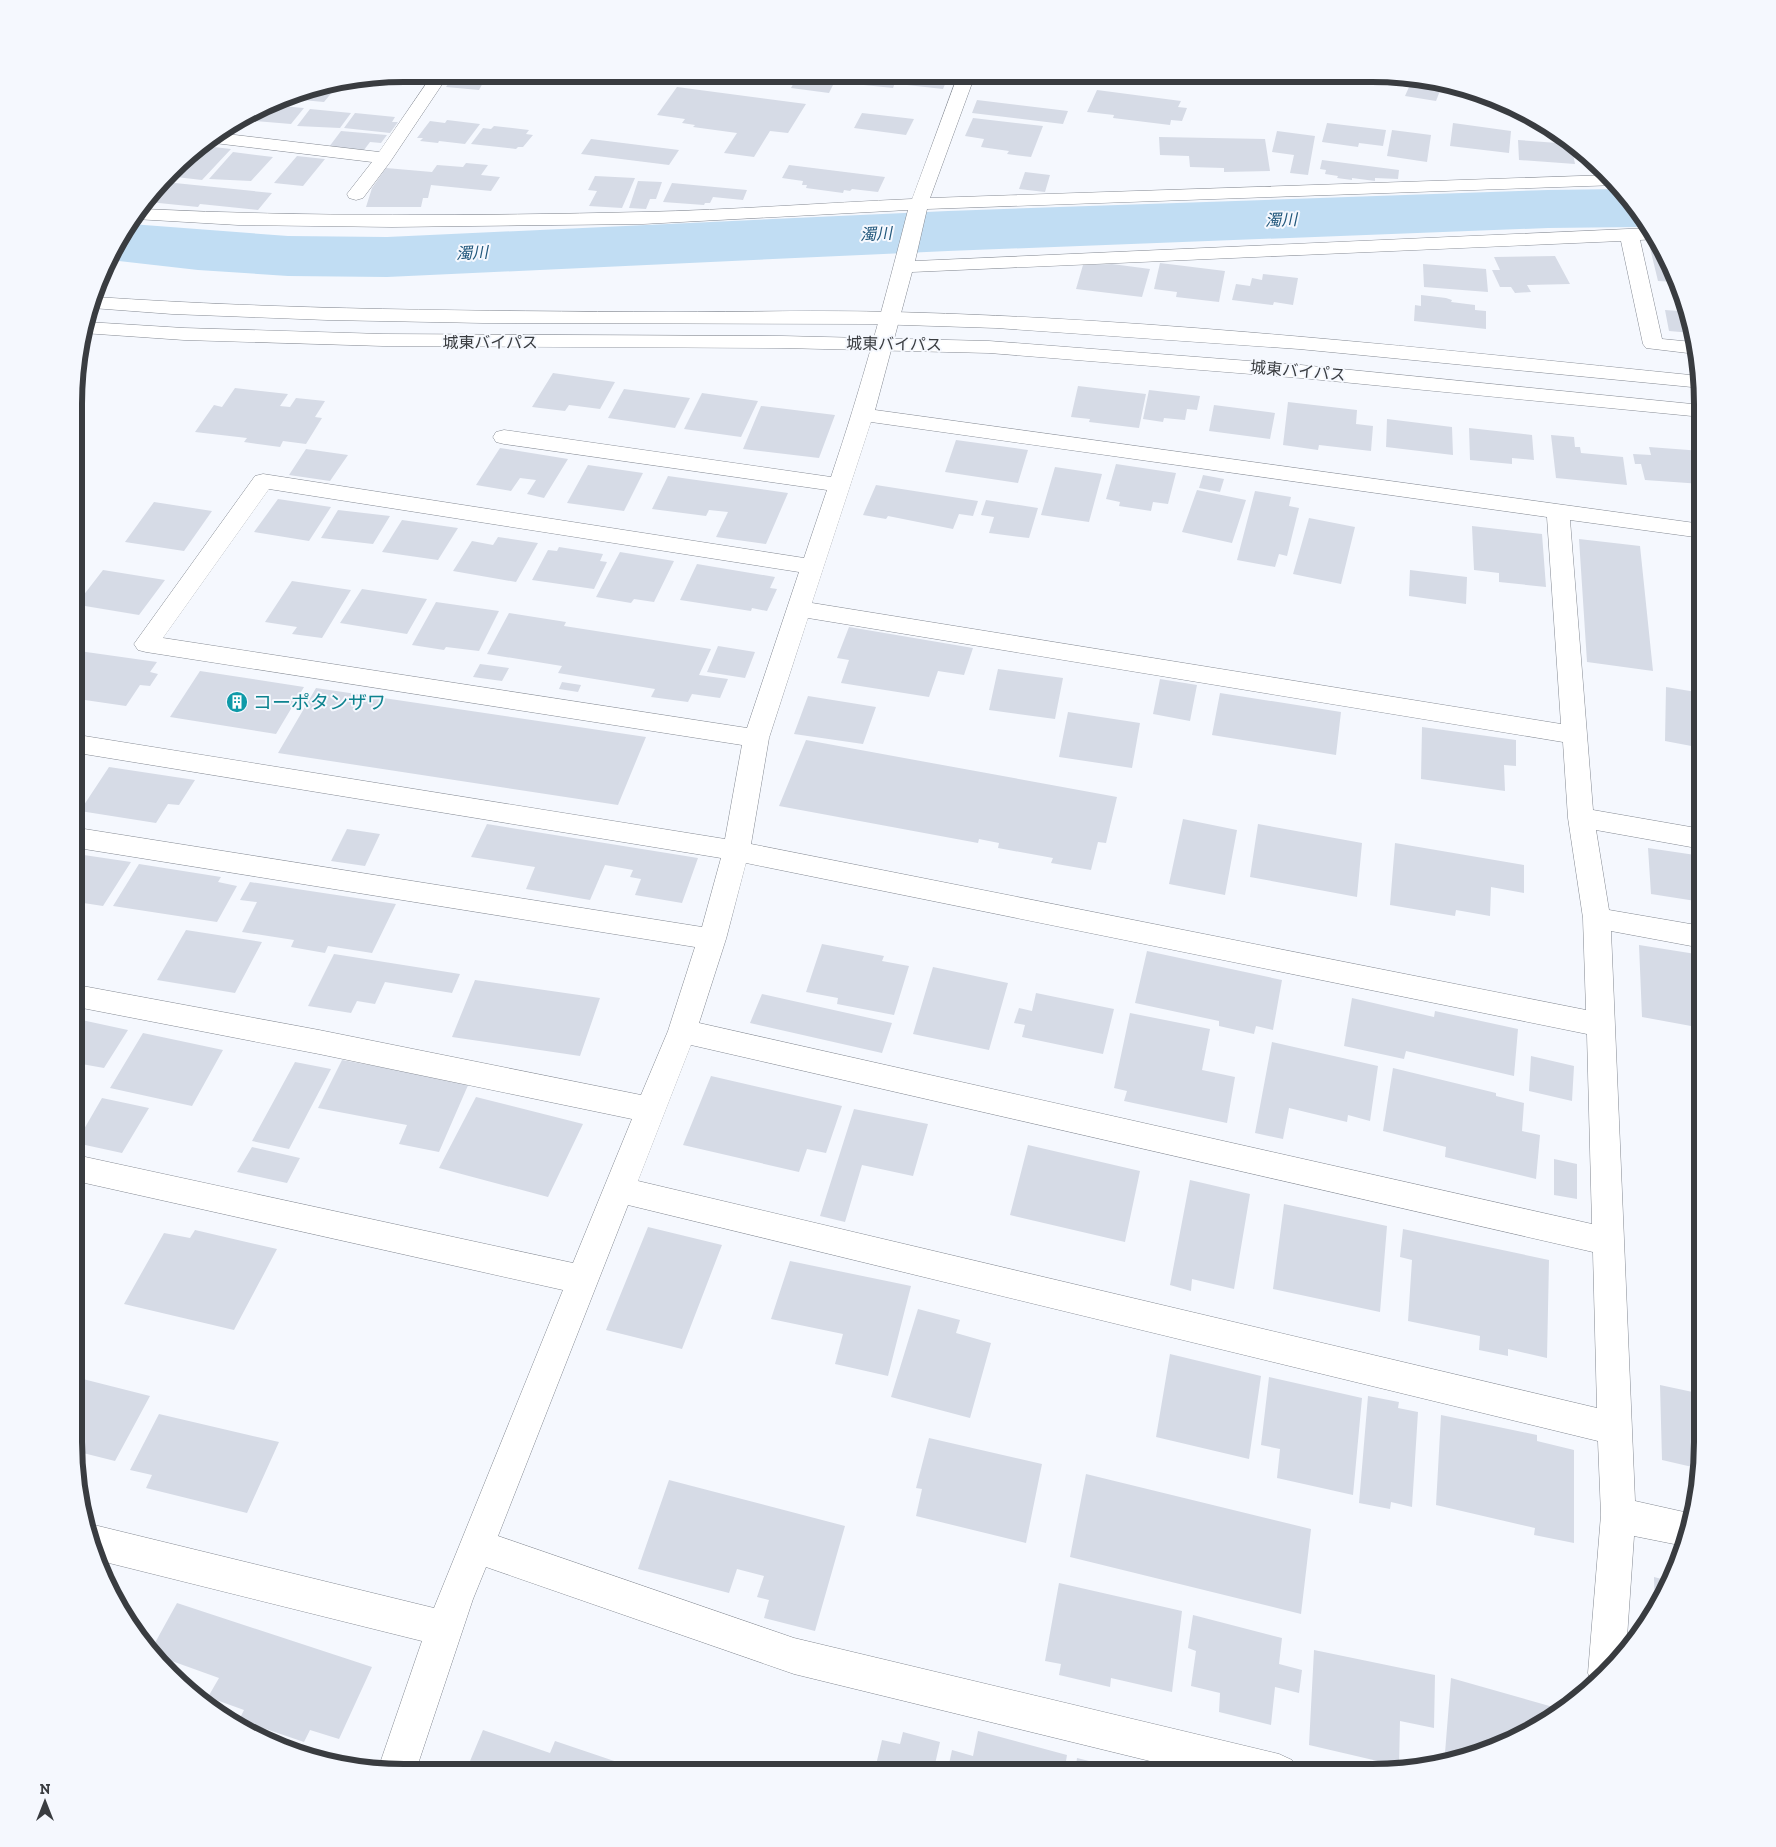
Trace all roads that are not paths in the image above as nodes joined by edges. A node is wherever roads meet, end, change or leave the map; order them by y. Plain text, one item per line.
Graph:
1 (436, 82) edge
2 (964, 82) edge
3 (223, 139) edge
4 (384, 158) junction
5 (1602, 180) edge
6 (356, 194) dead end
7 (919, 204) junction
8 (145, 214) edge
9 (1629, 234) junction
10 (1644, 234) edge
11 (904, 267) junction
12 (99, 303) edge
13 (92, 328) edge
14 (887, 330) junction
15 (1688, 347) edge
16 (1693, 381) edge
17 (1694, 410) edge
18 (863, 415) junction
19 (504, 437) dead end
20 (839, 485) junction
21 (1558, 511) junction
22 (1694, 530) edge
23 (813, 567) junction
24 (799, 609) junction
25 (1576, 735) junction
26 (756, 738) junction
27 (82, 745) edge
28 (1581, 818) junction
29 (1694, 838) edge
30 (82, 839) edge
31 (736, 851) junction
32 (1597, 918) junction
33 (1694, 936) edge
34 (712, 939) junction
35 (82, 997) edge
36 (1601, 1025) junction
37 (682, 1032) junction
38 (651, 1110) junction
39 (82, 1169) edge
40 (620, 1190) junction
41 (1609, 1242) junction
42 (583, 1280) junction
43 (1616, 1429) junction
44 (1618, 1515) junction
45 (1682, 1528) edge
46 (99, 1543) edge
47 (477, 1546) junction
48 (445, 1630) junction
49 (1607, 1662) edge
50 (399, 1764) edge
51 (1245, 1764) edge

1 - 4 main road
2 - 7 main road
3 - 4 main road
4 - 6 main road
5 - 7 main road
7 - 8 main road
7 - 11 main road
9 - 10 main road
9 - 11 main road
9 - 15 main road
11 - 14 main road
12 - 14 main road, 城東バイパス
13 - 14 main road, 城東バイパス
14 - 16 main road, 城東バイパス
14 - 17 main road, 城東バイパス
14 - 18 main road
18 - 20 main road
18 - 21 main road
19 - 20 main road
20 - 23 main road
21 - 22 main road
21 - 25 main road
23 - 24 main road
23 - 26 main road
24 - 25 main road
24 - 26 main road
25 - 28 main road
26 - 31 main road
27 - 31 main road
28 - 29 main road
28 - 32 main road
30 - 34 main road
31 - 34 main road
31 - 36 main road
32 - 33 main road
32 - 36 main road
34 - 37 main road
35 - 38 main road
36 - 41 main road
37 - 38 main road
37 - 41 main road
38 - 40 main road
39 - 42 main road
40 - 42 main road
40 - 43 main road
41 - 43 main road
42 - 47 main road
43 - 44 main road
44 - 45 main road
44 - 49 main road
46 - 48 main road
47 - 48 main road
47 - 51 main road
48 - 50 main road

